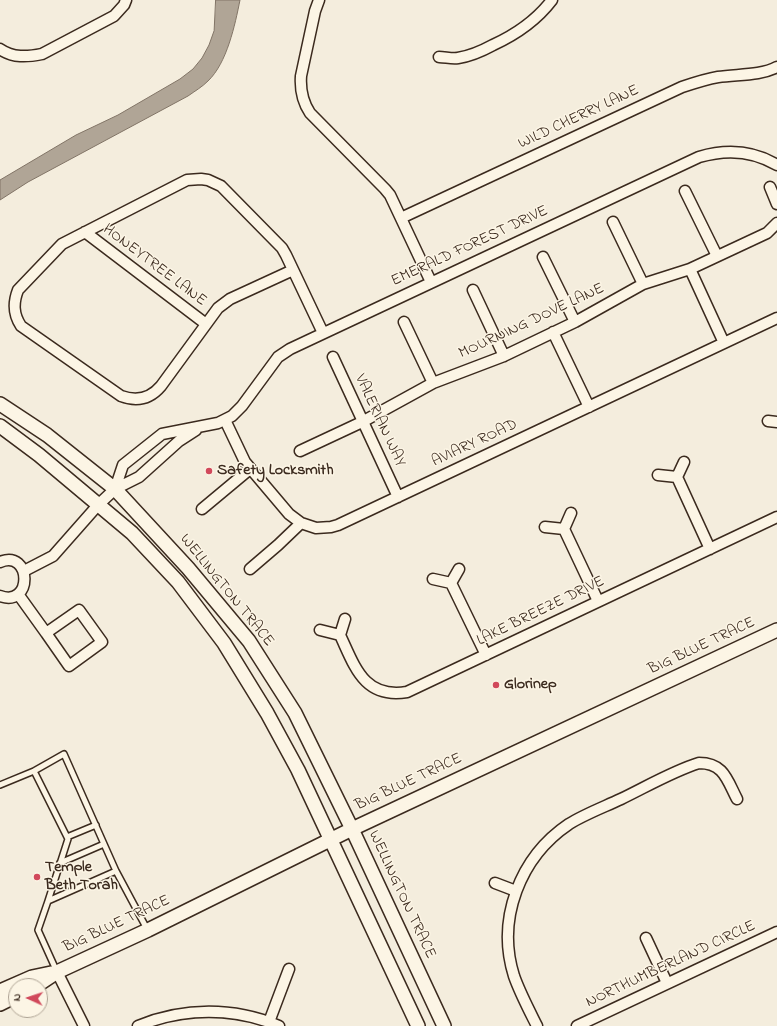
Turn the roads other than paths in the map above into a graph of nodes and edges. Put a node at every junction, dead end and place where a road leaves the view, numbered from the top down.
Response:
1 (126, 0) edge
2 (319, 0) edge
3 (552, 0) edge
4 (0, 49) edge
5 (440, 57) dead end
6 (777, 67) edge
7 (777, 165) edge
8 (770, 187) dead end
9 (685, 191) dead end
10 (777, 204) edge
11 (401, 218) junction
12 (613, 222) dead end
13 (777, 223) edge
14 (84, 232) junction
15 (717, 256) junction
16 (543, 257) dead end
17 (690, 269) junction
18 (293, 270) junction
19 (431, 282) junction
20 (643, 284) junction
21 (473, 290) dead end
22 (777, 318) edge
23 (404, 322) dead end
24 (575, 322) junction
25 (206, 324) junction
26 (553, 332) junction
27 (323, 333) junction
28 (724, 343) junction
29 (504, 356) junction
30 (333, 357) dead end
31 (433, 383) junction
32 (0, 404) edge
33 (589, 407) junction
34 (224, 420) junction
35 (362, 422) junction
36 (0, 426) edge
37 (202, 426) junction
38 (300, 451) dead end
39 (684, 462) dead end
40 (250, 469) junction
41 (658, 475) dead end
42 (677, 477) junction
43 (115, 488) junction
44 (398, 497) junction
45 (98, 505) junction
46 (202, 509) dead end
47 (571, 513) dead end
48 (777, 517) edge
49 (301, 523) junction
50 (545, 527) dead end
51 (564, 529) junction
52 (710, 549) junction
53 (0, 562) edge
54 (250, 569) dead end
55 (459, 569) dead end
56 (24, 571) junction
57 (433, 579) dead end
58 (451, 583) junction
59 (18, 594) junction
60 (0, 596) edge
61 (598, 601) junction
62 (346, 619) dead end
63 (320, 630) dead end
64 (777, 630) edge
65 (46, 633) junction
66 (340, 635) junction
67 (486, 655) junction
68 (34, 771) junction
69 (0, 785) edge
70 (736, 799) dead end
71 (96, 825) junction
72 (352, 829) junction
73 (67, 837) junction
74 (330, 840) junction
75 (104, 844) junction
76 (60, 863) junction
77 (116, 870) junction
78 (495, 883) dead end
79 (516, 891) junction
80 (48, 901) junction
81 (148, 930) junction
82 (777, 932) edge
83 (646, 938) dead end
84 (288, 969) dead end
85 (57, 972) junction
86 (48, 978) edge
87 (667, 983) junction
88 (0, 991) edge
89 (270, 1022) junction
90 (84, 1026) edge
91 (138, 1026) edge
92 (279, 1026) edge
93 (418, 1026) edge
94 (444, 1026) edge
95 (537, 1026) edge
96 (577, 1026) edge

1 - 4 street
2 - 11 street
3 - 5 street
6 - 11 street, WILD CHERRY LANE
7 - 19 street, EMERALD FOREST DRIVE
8 - 10 street
9 - 15 street
11 - 19 street
12 - 20 street
13 - 15 street, MOURNING DOVE LANE
14 - 18 street
14 - 25 street, HONEYTREE LANE
14 - 25 street
15 - 17 street, MOURNING DOVE LANE
16 - 24 street
17 - 20 street, MOURNING DOVE LANE
17 - 28 street
18 - 25 street
18 - 27 street
19 - 27 street, EMERALD FOREST DRIVE
20 - 24 street, MOURNING DOVE LANE
21 - 29 street
22 - 28 street, AVIARY ROAD
23 - 31 street
24 - 26 street, MOURNING DOVE LANE
26 - 29 street, MOURNING DOVE LANE
26 - 33 street
27 - 34 street, EMERALD FOREST DRIVE
28 - 33 street, AVIARY ROAD
29 - 31 street, MOURNING DOVE LANE
30 - 35 street, VALERIAN WAY
31 - 35 street, MOURNING DOVE LANE
32 - 43 street, WELLINGTON TRACE
33 - 44 street, AVIARY ROAD
34 - 37 street, EMERALD FOREST DRIVE
34 - 40 street, AVIARY ROAD
35 - 38 street, MOURNING DOVE LANE
35 - 44 street, VALERIAN WAY
36 - 45 street, WELLINGTON TRACE
37 - 43 street, EMERALD FOREST DRIVE
37 - 43 street, EMERALD FOREST DRIVE
39 - 42 street
40 - 46 street
40 - 49 street, AVIARY ROAD
41 - 42 street
42 - 52 street
43 - 45 street, EMERALD FOREST DRIVE
43 - 72 street, WELLINGTON TRACE
44 - 49 street, AVIARY ROAD
45 - 56 street, EMERALD FOREST DRIVE
45 - 74 street, WELLINGTON TRACE
47 - 51 street
48 - 52 street, LAKE BREEZE DRIVE
49 - 54 street
50 - 51 street
51 - 61 street
52 - 61 street, LAKE BREEZE DRIVE
53 - 56 street
55 - 58 street
56 - 59 street
57 - 58 street
58 - 67 street
59 - 60 street
59 - 65 street
61 - 67 street, LAKE BREEZE DRIVE
62 - 66 street
63 - 66 street
64 - 72 street, BIG BLUE TRACE
65 - 65 street
66 - 67 street, LAKE BREEZE DRIVE
68 - 69 lane
68 - 71 lane
68 - 73 lane
70 - 79 street
71 - 73 lane
71 - 75 lane
72 - 74 street, BIG BLUE TRACE
72 - 94 street, WELLINGTON TRACE
73 - 76 lane
74 - 81 street, BIG BLUE TRACE
74 - 93 street, WELLINGTON TRACE
75 - 76 lane
75 - 77 lane
76 - 80 lane
77 - 80 lane
77 - 81 lane
78 - 79 street
79 - 95 street
80 - 85 lane
81 - 85 street, BIG BLUE TRACE
82 - 87 street, NORTHUMBERLAND CIRCLE
83 - 87 street
84 - 89 street
85 - 86 street, BIG BLUE TRACE
85 - 88 street, BIG BLUE TRACE
85 - 90 street
87 - 96 street, NORTHUMBERLAND CIRCLE
89 - 91 street
89 - 92 street

